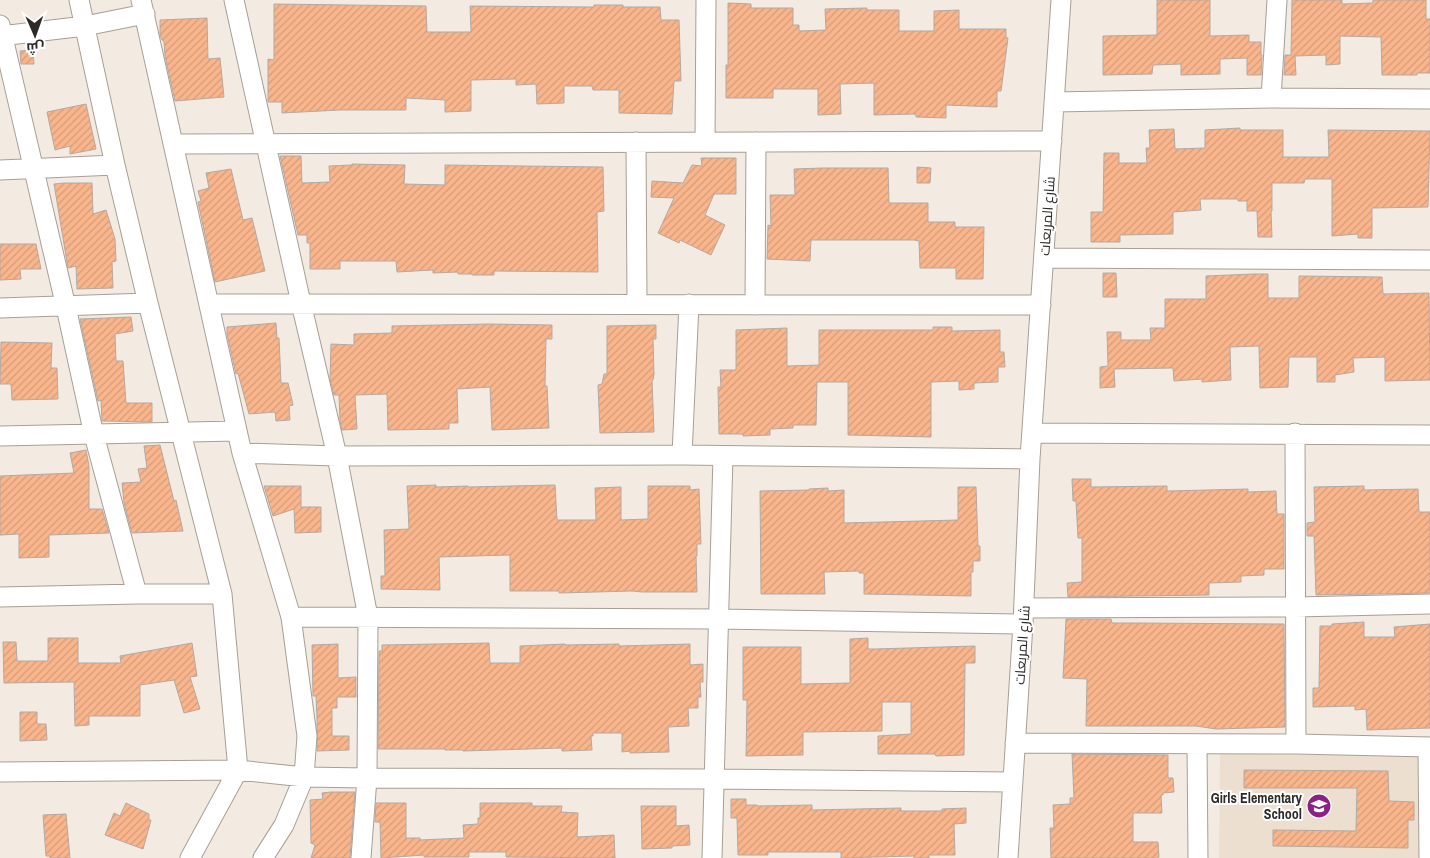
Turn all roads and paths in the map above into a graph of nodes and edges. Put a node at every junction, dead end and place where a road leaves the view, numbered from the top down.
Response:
1 (79, 0) edge
2 (234, 0) edge
3 (706, 0) edge
4 (1061, 0) edge
5 (1277, 0) edge
6 (143, 7) edge
7 (84, 26) junction
8 (1, 32) edge
9 (1271, 98) junction
10 (1430, 98) edge
11 (1054, 102) junction
12 (1052, 141) junction
13 (636, 142) junction
14 (705, 142) junction
15 (756, 142) junction
16 (174, 144) junction
17 (266, 144) junction
18 (115, 165) junction
19 (34, 169) junction
20 (0, 170) edge
21 (1044, 258) junction
22 (1430, 260) edge
23 (148, 303) junction
24 (300, 303) junction
25 (210, 304) junction
26 (638, 304) junction
27 (689, 304) junction
28 (755, 305) junction
29 (1041, 305) junction
30 (66, 307) junction
31 (0, 308) edge
32 (237, 431) junction
33 (1032, 432) junction
34 (181, 433) junction
35 (1295, 433) junction
36 (94, 435) junction
37 (1430, 435) edge
38 (0, 436) edge
39 (242, 453) junction
40 (682, 455) junction
41 (337, 456) junction
42 (723, 456) junction
43 (1030, 459) junction
44 (137, 594) junction
45 (222, 594) junction
46 (0, 597) edge
47 (1430, 604) edge
48 (1295, 607) junction
49 (1024, 616) junction
50 (291, 617) junction
51 (368, 617) junction
52 (718, 619) junction
53 (1015, 743) junction
54 (1198, 744) junction
55 (1296, 744) junction
56 (1429, 747) edge
57 (238, 770) junction
58 (0, 772) edge
59 (304, 777) junction
60 (366, 778) junction
61 (714, 779) junction
62 (1012, 782) junction
63 (190, 858) edge
64 (264, 858) edge
65 (361, 858) edge
66 (712, 858) edge
67 (1008, 858) edge
68 (1198, 858) edge
69 (1429, 858) edge

1 - 7 street
2 - 17 street
3 - 14 street
4 - 11 street, شارع المربعات
5 - 9 street
6 - 7 street
6 - 16 street
7 - 8 street
7 - 18 street
8 - 19 street
9 - 10 street
9 - 11 street
11 - 12 street, شارع المربعات
12 - 15 street
12 - 21 street, شارع المربعات
13 - 14 street
13 - 17 street
13 - 26 street
14 - 15 street
15 - 28 street
16 - 17 street
16 - 25 street
17 - 24 street
18 - 19 street
18 - 23 street
19 - 20 street
19 - 30 street
21 - 22 street
21 - 29 street, شارع المربعات
23 - 30 street
23 - 34 street
24 - 25 street
24 - 26 street
24 - 41 street
25 - 32 street
26 - 27 street
27 - 28 street
27 - 40 street
28 - 29 street
29 - 33 street, شارع المربعات
30 - 31 street
30 - 36 street
32 - 34 street
32 - 39 street
33 - 35 street
33 - 43 street, شارع المربعات
34 - 36 street
34 - 45 street
35 - 37 street
35 - 48 street
36 - 38 street
36 - 44 street
39 - 41 street
39 - 50 street
40 - 41 street
40 - 42 street
41 - 51 street
42 - 43 street
42 - 52 street
43 - 49 street, شارع المربعات
44 - 45 street
44 - 46 street
45 - 57 street
47 - 48 street
48 - 49 street
48 - 55 street
49 - 52 street
49 - 53 street, شارع المربعات
50 - 51 street
50 - 59 street
51 - 52 street
51 - 60 street
52 - 61 street
53 - 54 street
53 - 62 street, شارع المربعات
54 - 55 street
54 - 68 street
55 - 56 street
56 - 69 street
57 - 58 street
57 - 59 street
57 - 63 street
59 - 60 street
59 - 64 street
60 - 61 street
60 - 65 street
61 - 62 street
61 - 66 street
62 - 67 street, شارع المربعات

